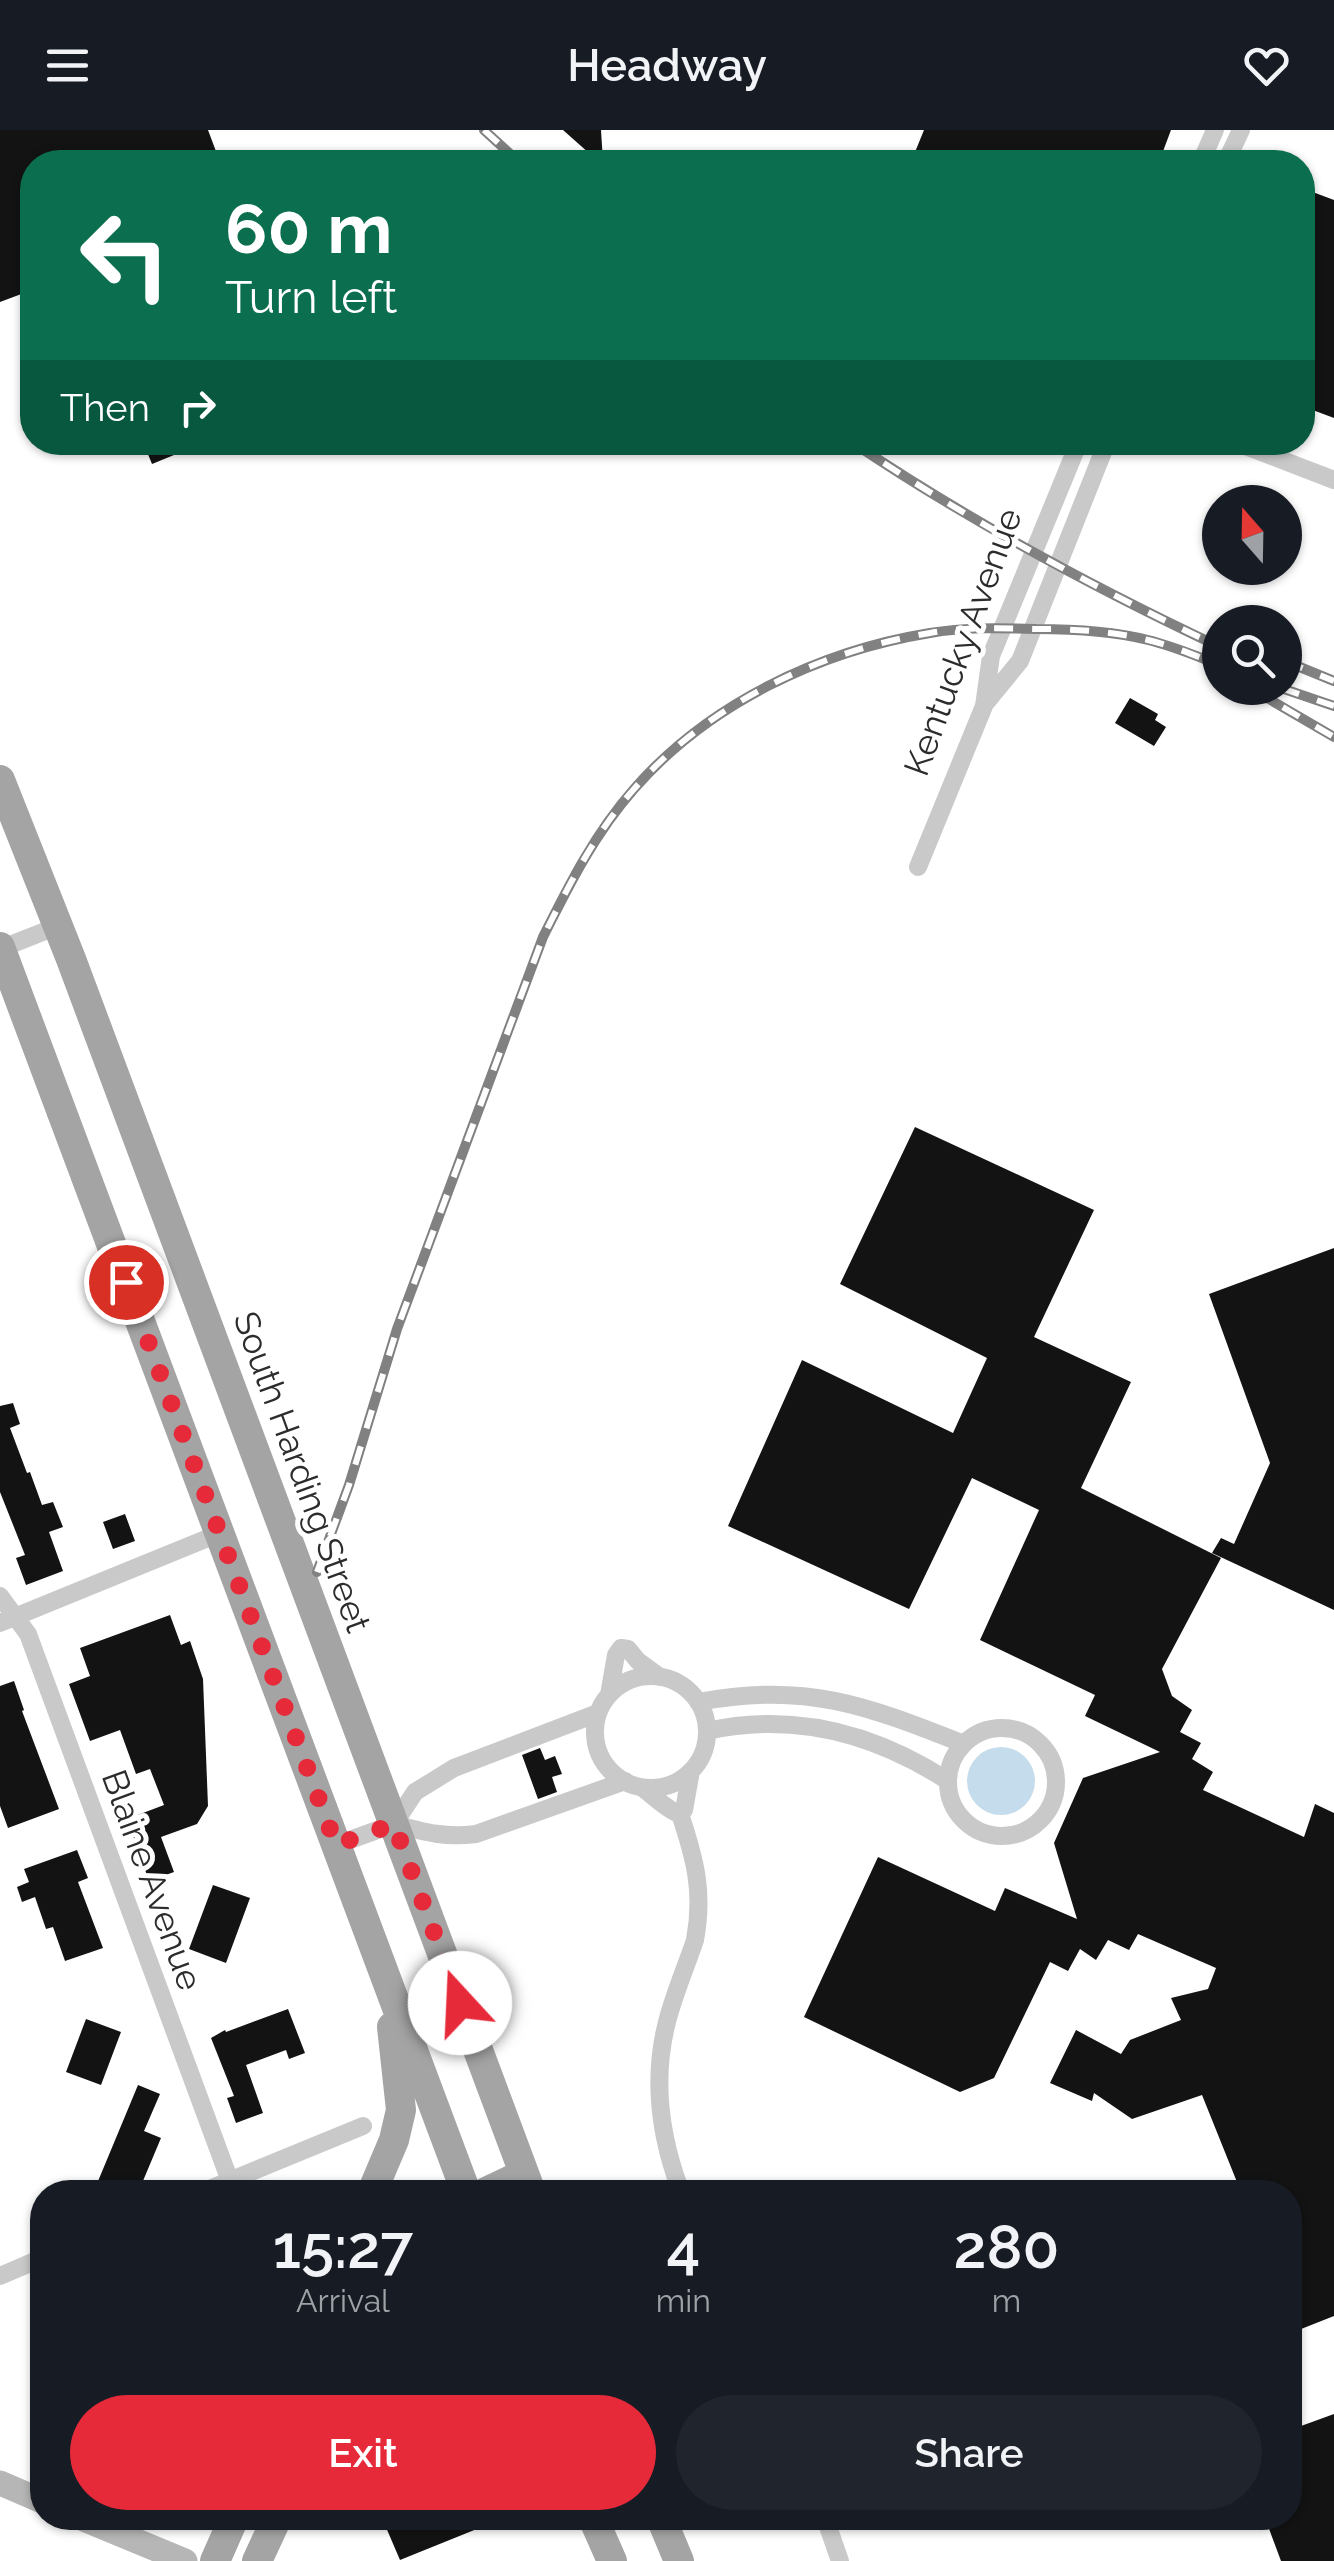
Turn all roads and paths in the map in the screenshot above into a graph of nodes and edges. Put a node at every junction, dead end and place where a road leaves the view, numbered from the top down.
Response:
1 (1075, 455) edge
2 (1101, 455) edge
3 (1268, 455) edge
4 (1334, 480) edge
5 (984, 706) junction
6 (0, 780) edge
7 (918, 867) dead end
8 (58, 926) junction
9 (0, 949) edge
10 (218, 1534) junction
11 (0, 1596) edge
12 (7, 1620) edge
13 (660, 1677) junction
14 (609, 1695) junction
15 (698, 1702) junction
16 (598, 1712) junction
17 (707, 1731) junction
18 (964, 1744) junction
19 (691, 1770) junction
20 (948, 1780) junction
21 (633, 1784) junction
22 (680, 1814) junction
23 (394, 1824) junction
24 (336, 1845) junction
25 (386, 1980) junction
26 (363, 2126) dead end
27 (229, 2180) edge
28 (247, 2180) edge
29 (377, 2180) edge
30 (461, 2180) edge
31 (527, 2180) edge
32 (677, 2180) edge
33 (30, 2263) edge
34 (0, 2276) edge
35 (0, 2482) edge
36 (30, 2496) edge
37 (110, 2530) edge
38 (229, 2530) edge
39 (271, 2530) edge
40 (598, 2530) edge
41 (666, 2530) edge
42 (828, 2530) edge
43 (185, 2561) edge
44 (215, 2561) edge
45 (258, 2561) edge
46 (612, 2561) edge
47 (679, 2561) edge
48 (840, 2561) edge

1 - 5 street, Kentucky Avenue
2 - 5 street
3 - 4 street
5 - 7 street, Kentucky Avenue
6 - 8 main road, South Harding Street
8 - 9 street
8 - 23 main road, South Harding Street
9 - 10 main road
10 - 12 street
10 - 24 main road
11 - 12 street, Blaine Avenue
12 - 27 street, Blaine Avenue
13 - 14 street
13 - 14 street
13 - 15 street
14 - 16 street
15 - 17 street
15 - 18 street
16 - 21 street
16 - 23 street
17 - 19 street
17 - 20 street
18 - 20 street
18 - 20 street
19 - 21 street
19 - 22 street
21 - 22 street
21 - 23 street
22 - 32 street
23 - 24 street
23 - 31 main road, South Harding Street
24 - 25 main road
25 - 29 main road
25 - 30 main road
26 - 28 street
33 - 34 street
35 - 36 street
37 - 43 street
38 - 44 main road
39 - 45 main road
40 - 46 main road
41 - 47 main road
42 - 48 street

